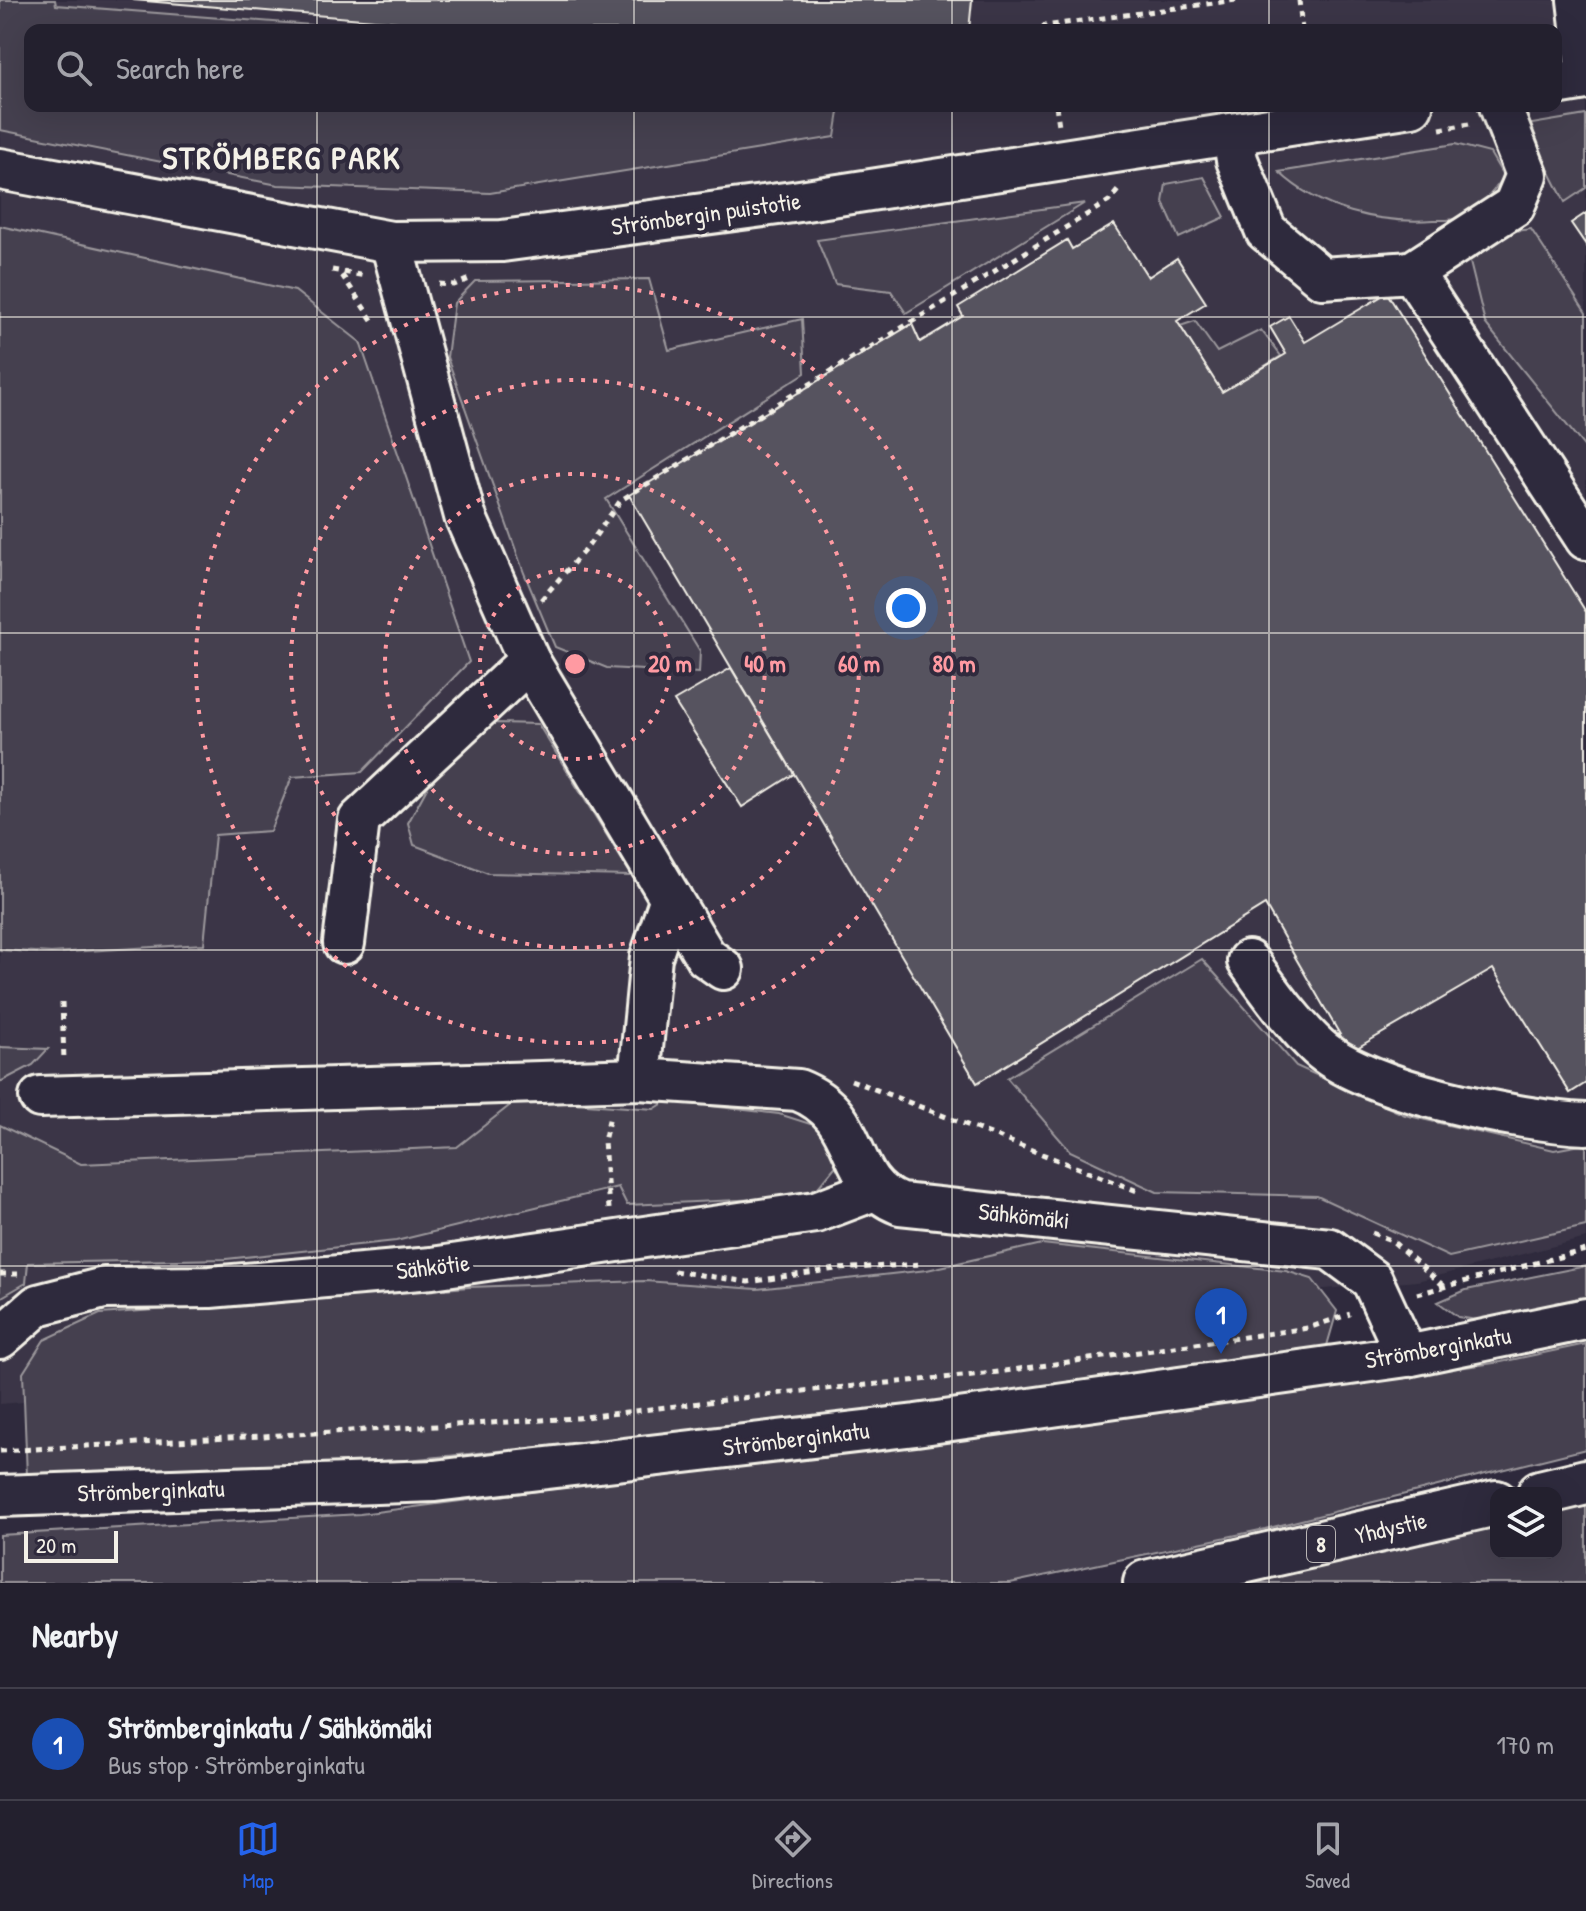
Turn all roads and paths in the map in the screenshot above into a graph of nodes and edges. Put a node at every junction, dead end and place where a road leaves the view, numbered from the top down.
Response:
1 (1236, 0) edge
2 (1299, 0) edge
3 (1578, 0) edge
4 (1059, 24) edge
5 (1301, 24) edge
6 (1586, 68) edge
7 (1586, 79) edge
8 (1562, 83) edge
9 (1057, 112) edge
10 (1374, 112) edge
11 (1502, 112) edge
12 (1060, 130) dead end
13 (1233, 134) junction
14 (0, 169) edge
15 (1122, 185) dead end
16 (391, 242) junction
17 (1412, 272) junction
18 (342, 274) dead end
19 (376, 325) dead end
20 (1586, 539) edge
21 (512, 622) junction
22 (529, 661) junction
23 (671, 898) junction
24 (344, 943) dead end
25 (1248, 961) dead end
26 (723, 969) dead end
27 (62, 1002) dead end
28 (639, 1079) junction
29 (850, 1079) dead end
30 (53, 1097) joint
31 (1586, 1124) edge
32 (874, 1190) junction
33 (1145, 1193) dead end
34 (1362, 1230) dead end
35 (1586, 1250) edge
36 (1445, 1286) junction
37 (1385, 1302) junction
38 (1586, 1319) edge
39 (0, 1338) edge
40 (1407, 1356) junction
41 (0, 1451) edge
42 (1586, 1482) edge
43 (1562, 1488) edge
44 (0, 1496) edge
45 (1490, 1504) edge
46 (1146, 1583) edge

1 - 4 path
2 - 5 path
3 - 6 street
7 - 8 street
9 - 12 path
10 - 13 street, Strömbergin puistotie
11 - 17 street
13 - 16 street, Strömbergin puistotie
13 - 17 street
14 - 16 street, Strömbergin puistotie
15 - 21 path
16 - 21 street
17 - 20 street
18 - 19 path
21 - 22 street
22 - 23 street
22 - 24 street
23 - 26 street
23 - 28 street
25 - 31 street
27 - 30 path
28 - 30 street
28 - 32 street
29 - 33 path
32 - 37 street, Sähkömäki
32 - 39 street, Sähkötie
34 - 36 path
35 - 36 path
36 - 37 path
37 - 40 street, Sähkömäki
37 - 41 path
38 - 40 street, Strömberginkatu
40 - 44 street, Strömberginkatu
42 - 43 highway
45 - 46 highway, Yhdystie / 8

